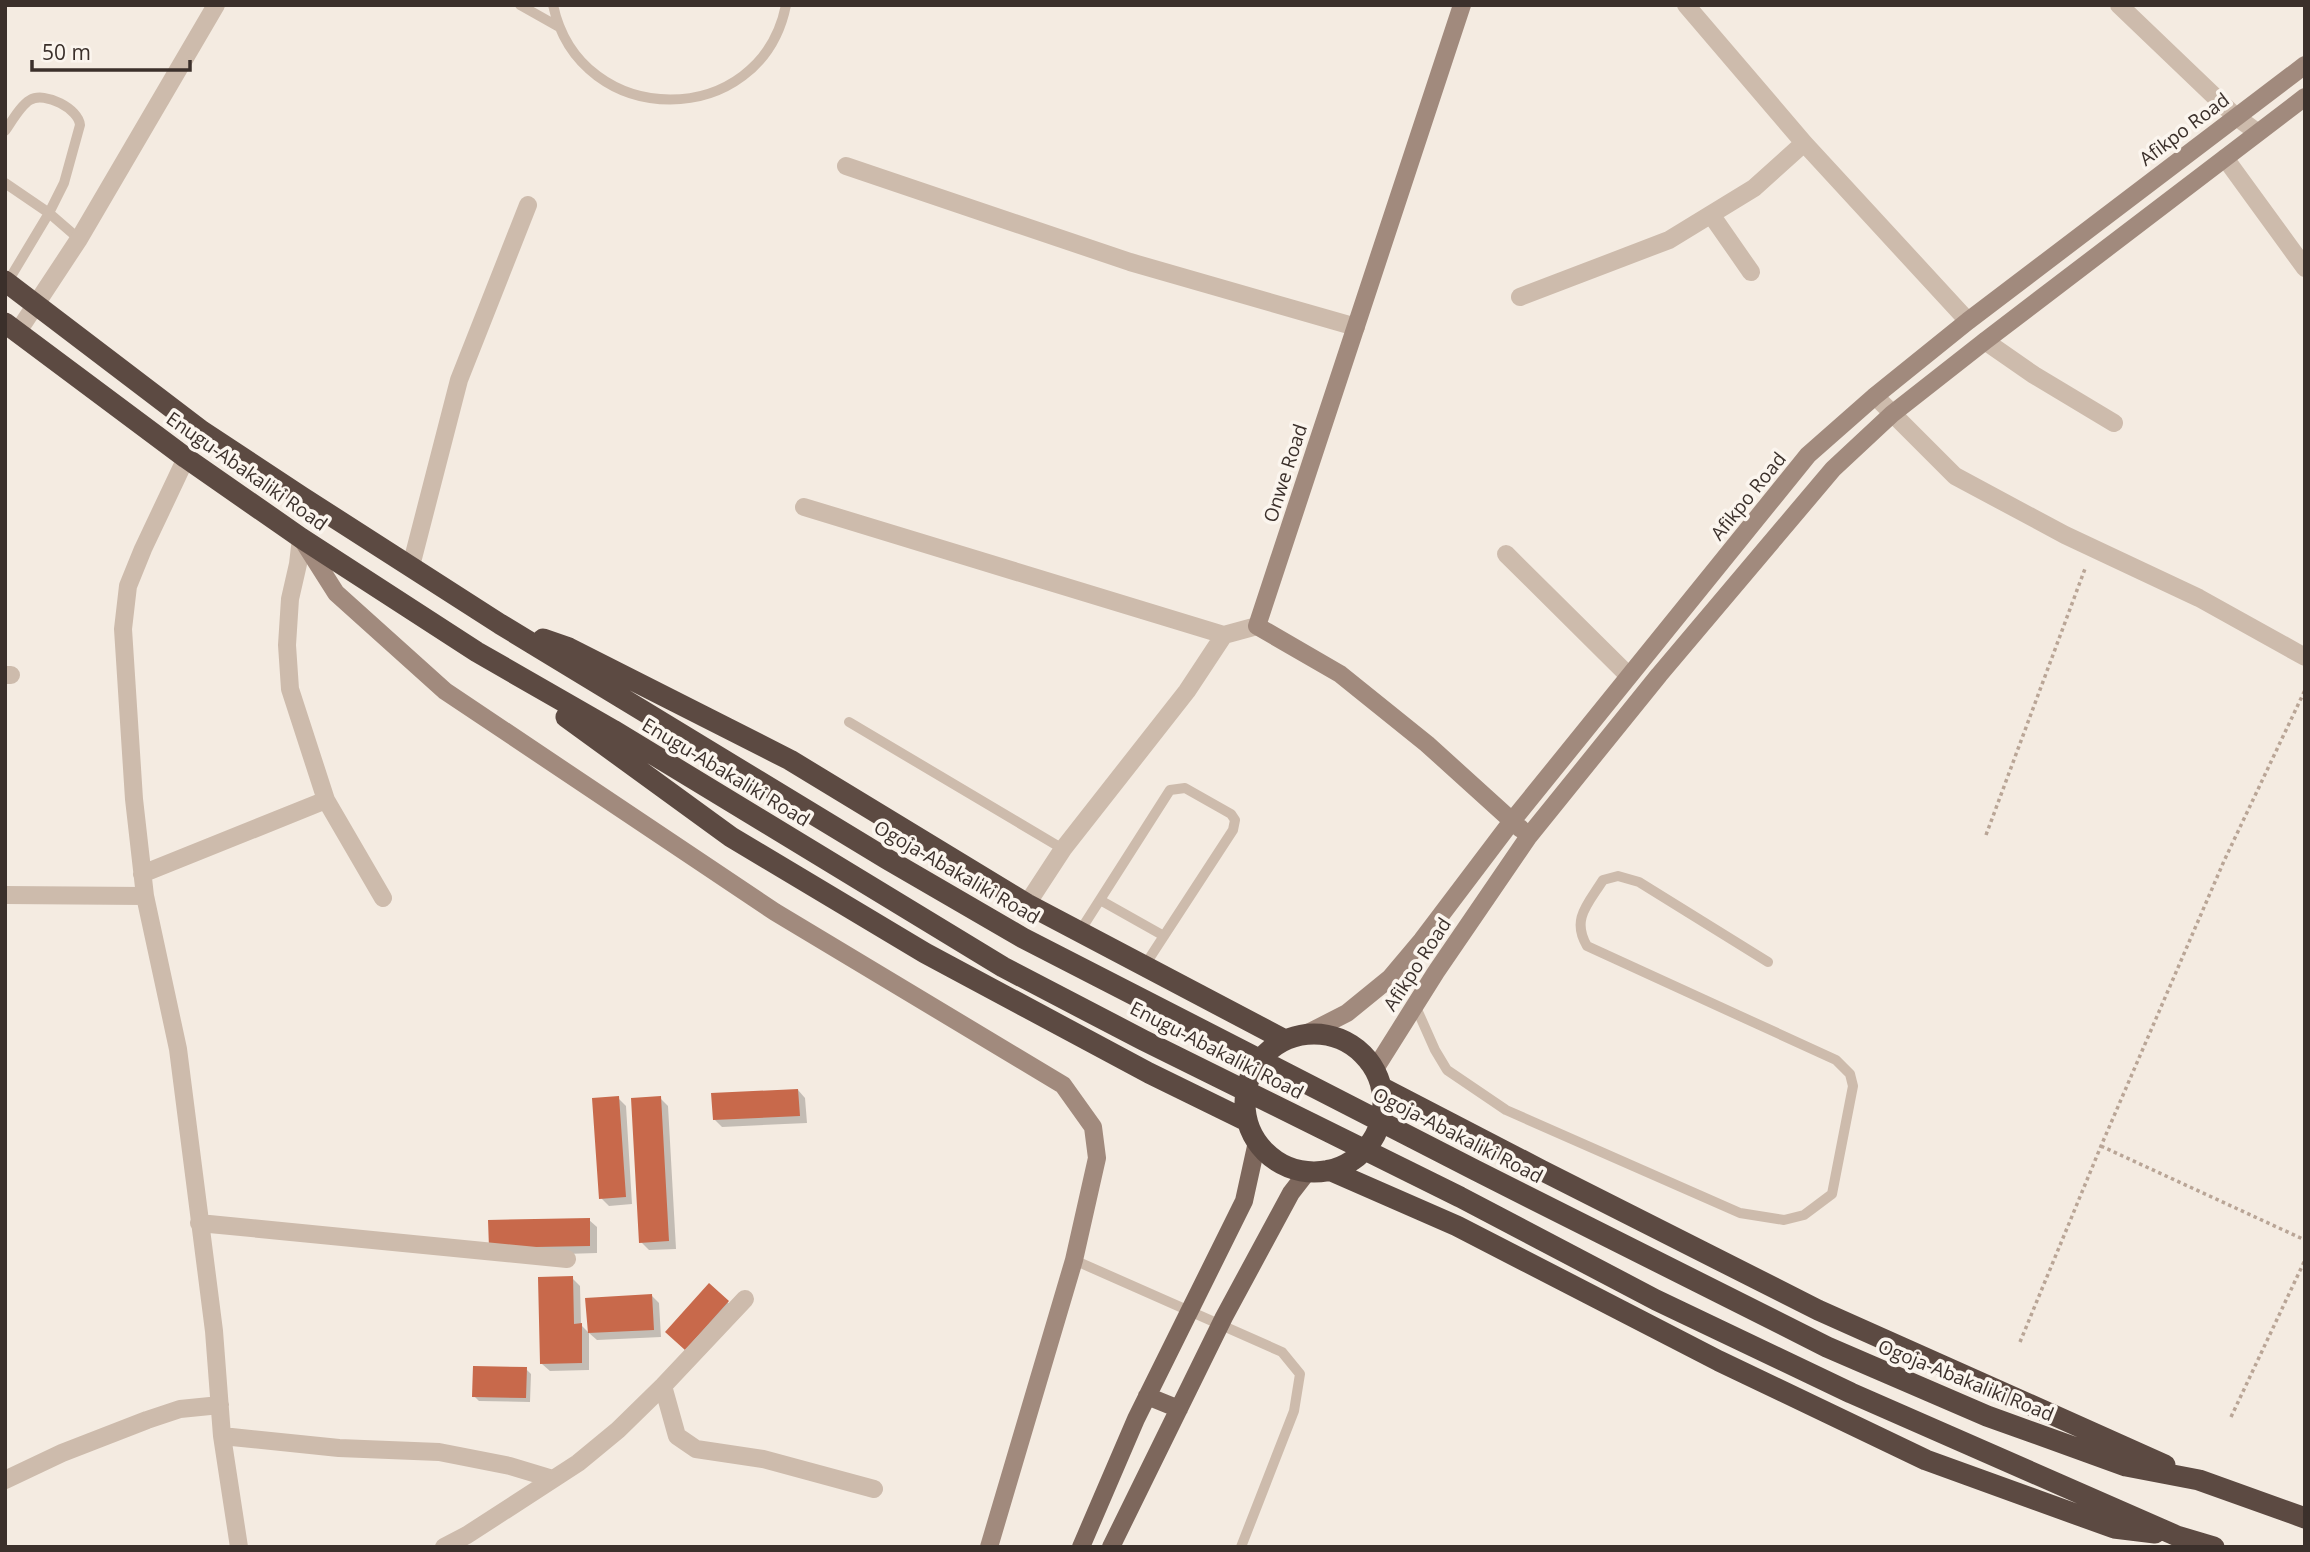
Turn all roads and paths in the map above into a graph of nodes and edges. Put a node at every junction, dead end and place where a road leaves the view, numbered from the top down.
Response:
1 (216, 5) edge
2 (520, 5) edge
3 (553, 5) edge
4 (786, 5) edge
5 (1462, 5) edge
6 (1686, 5) edge
7 (2119, 5) edge
8 (559, 27) junction
9 (2305, 65) edge
10 (2305, 97) edge
11 (2235, 116) junction
12 (5, 131) edge
13 (2257, 132) junction
14 (1804, 144) junction
15 (2225, 158) junction
16 (846, 166) dead end
17 (5, 183) edge
18 (528, 205) dead end
19 (49, 213) junction
20 (1712, 216) junction
21 (79, 239) junction
22 (2305, 268) edge
23 (1751, 272) dead end
24 (6, 282) edge
25 (1520, 297) dead end
26 (35, 306) junction
27 (1968, 321) junction
28 (1356, 327) junction
29 (11, 328) edge
30 (1985, 341) junction
31 (1875, 396) junction
32 (1892, 414) junction
33 (2114, 423) dead end
34 (186, 458) junction
35 (804, 507) dead end
36 (300, 538) junction
37 (2093, 548) junction
38 (1506, 554) dead end
39 (411, 566) junction
40 (500, 624) junction
41 (1257, 626) junction
42 (1224, 635) junction
43 (477, 652) junction
44 (2305, 657) edge
45 (1629, 676) junction
46 (2305, 690) edge
47 (631, 703) joint
48 (849, 722) dead end
49 (326, 800) junction
50 (1512, 821) junction
51 (1986, 835) dead end
52 (1529, 836) junction
53 (1063, 849) junction
54 (142, 873) junction
55 (5, 895) edge
56 (145, 897) junction
57 (383, 898) dead end
58 (1100, 900) junction
59 (1027, 904) junction
60 (1080, 931) junction
61 (1164, 936) junction
62 (1768, 962) dead end
63 (1145, 965) junction
64 (1415, 1005) junction
65 (1306, 1034) junction
66 (1285, 1040) junction
67 (1378, 1078) junction
68 (1247, 1121) junction
69 (1257, 1142) junction
70 (2101, 1146) junction
71 (1329, 1170) junction
72 (1308, 1171) junction
73 (199, 1223) junction
74 (2305, 1240) edge
75 (567, 1259) dead end
76 (1074, 1260) junction
77 (2305, 1260) edge
78 (745, 1299) dead end
79 (2020, 1342) dead end
80 (663, 1386) junction
81 (1147, 1396) junction
82 (220, 1405) junction
83 (1179, 1409) junction
84 (2231, 1417) dead end
85 (222, 1436) junction
86 (553, 1479) junction
87 (5, 1480) edge
88 (2199, 1480) junction
89 (874, 1489) dead end
90 (2305, 1518) edge
91 (2177, 1536) junction
92 (239, 1547) edge
93 (444, 1547) edge
94 (989, 1547) edge
95 (1081, 1547) edge
96 (1111, 1547) edge
97 (1241, 1547) edge
98 (2214, 1547) edge

1 - 21 street
2 - 8 lane
3 - 8 lane
4 - 8 lane
5 - 28 main road, Onwe Road
6 - 14 street
7 - 11 street
9 - 11 main road, Afikpo Road
10 - 13 main road, Afikpo Road
11 - 13 street
11 - 27 main road, Afikpo Road
12 - 19 lane
13 - 15 main road, Afikpo Road
14 - 20 street
14 - 27 street
15 - 22 street
15 - 30 main road, Afikpo Road
16 - 28 street
17 - 19 lane
18 - 39 street
19 - 21 lane
19 - 24 lane
20 - 23 street
20 - 25 street
21 - 26 street
24 - 26 highway, Enugu-Abakaliki Road
26 - 29 street
26 - 39 highway, Enugu-Abakaliki Road
27 - 31 main road, Afikpo Road
28 - 41 main road, Onwe Road
29 - 34 highway, Enugu-Abakaliki Road
30 - 32 main road, Afikpo Road
30 - 33 street
31 - 32 street
31 - 45 main road, Afikpo Road
32 - 37 street
32 - 52 main road, Afikpo Road
34 - 36 highway, Enugu-Abakaliki Road
34 - 54 street
35 - 42 street
36 - 43 highway, Enugu-Abakaliki Road
36 - 49 street
36 - 76 main road
37 - 44 street
37 - 51 path
38 - 45 street
39 - 40 highway, Enugu-Abakaliki Road
40 - 47 highway, Enugu-Abakaliki Road
40 - 59 highway
41 - 42 street
41 - 50 main road
42 - 53 street
43 - 68 highway
43 - 91 highway, Enugu-Abakaliki Road
45 - 50 main road, Afikpo Road
46 - 70 path
47 - 88 highway, Ogoja-Abakaliki Road
48 - 53 lane
49 - 54 street
49 - 57 street
50 - 52 main road
50 - 65 main road, Afikpo Road
52 - 64 main road, Afikpo Road
53 - 59 street
54 - 56 street
55 - 56 street
56 - 73 street
58 - 60 lane
58 - 61 lane
58 - 61 lane
59 - 60 highway
60 - 63 highway
61 - 63 lane
62 - 64 lane
63 - 66 highway
64 - 67 main road, Afikpo Road
65 - 66 highway
65 - 67 highway
66 - 68 highway
67 - 71 highway
67 - 88 highway
68 - 69 highway
69 - 72 highway
69 - 81 main road
70 - 74 path
70 - 79 path
71 - 72 highway
71 - 91 highway
72 - 83 main road
73 - 75 street
73 - 82 street
76 - 94 main road
76 - 97 lane
77 - 84 path
78 - 80 street
80 - 86 street
80 - 89 street
81 - 83 main road
81 - 95 main road
82 - 85 street
82 - 87 street
83 - 96 main road
85 - 86 street
85 - 92 street
86 - 93 street
88 - 90 highway, Ogoja-Abakaliki Road
91 - 98 highway

